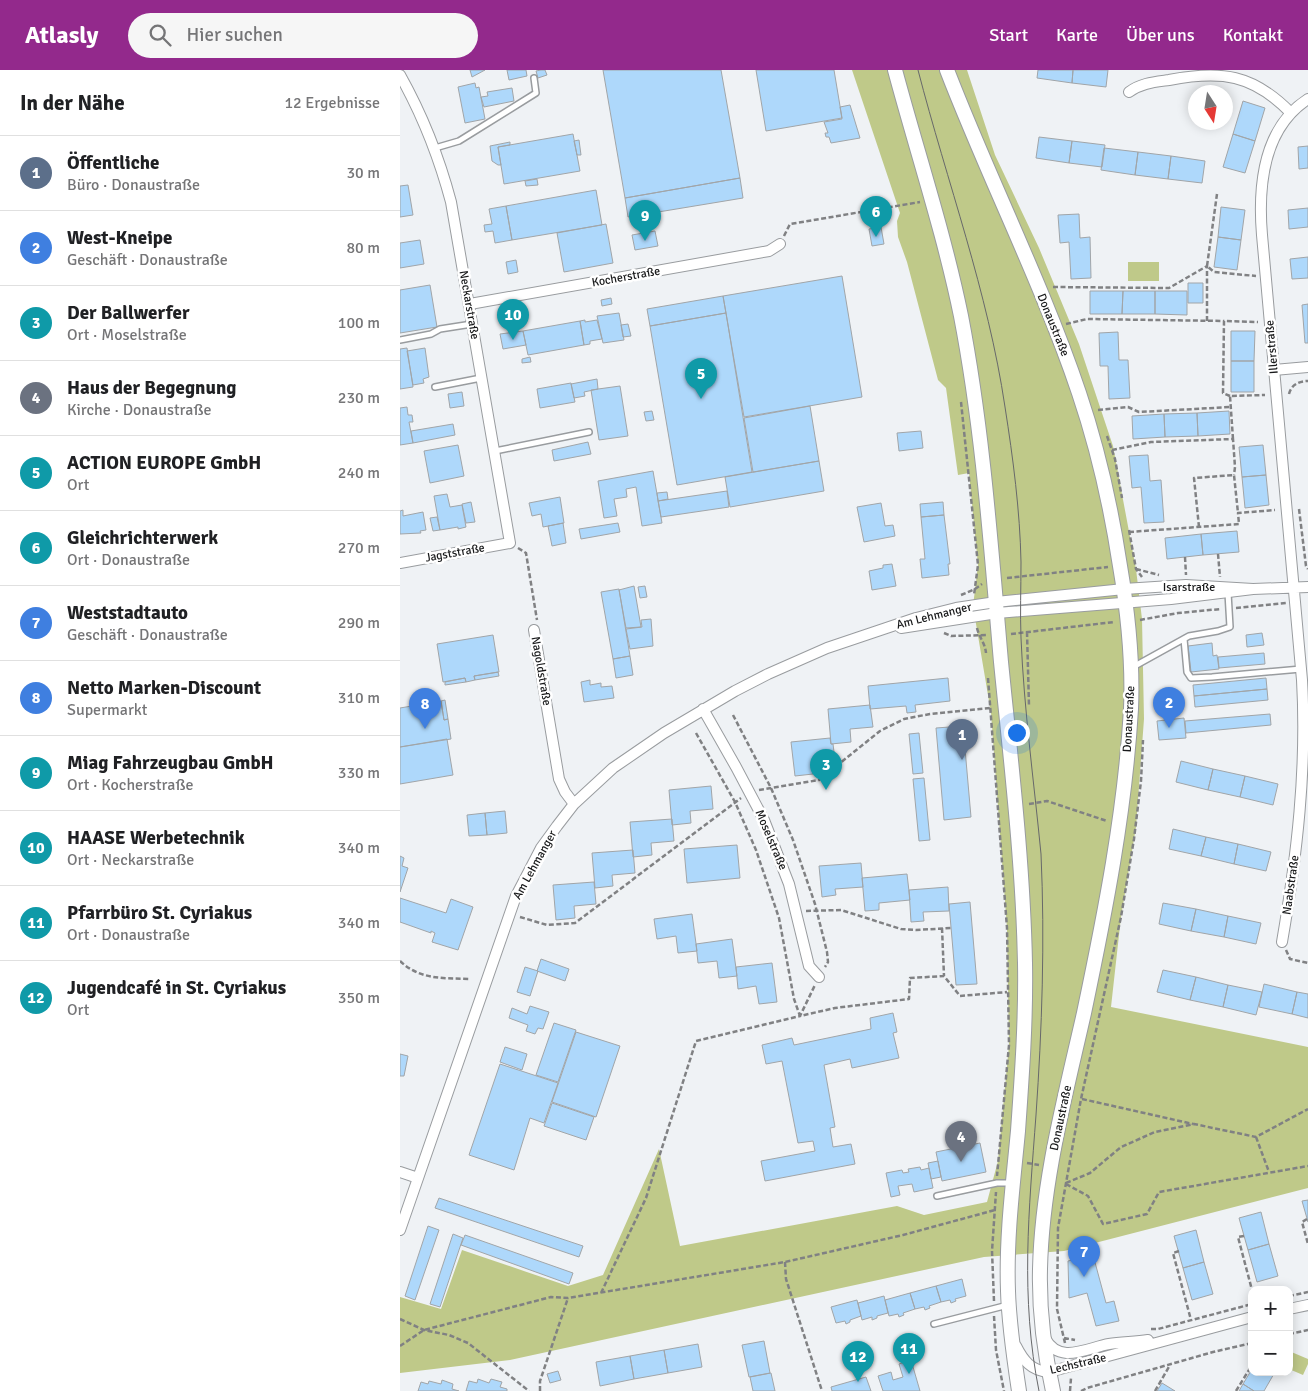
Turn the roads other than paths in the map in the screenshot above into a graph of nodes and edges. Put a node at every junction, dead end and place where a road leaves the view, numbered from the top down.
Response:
1 (895, 70) edge
2 (947, 70) edge
3 (400, 76) edge
4 (534, 78) dead end
5 (1130, 92) dead end
6 (1308, 99) edge
7 (1291, 113) junction
8 (435, 148) junction
9 (780, 244) road end
10 (470, 304) junction
11 (473, 324) junction
12 (400, 340) edge
13 (1308, 367) edge
14 (1274, 370) junction
15 (482, 378) junction
16 (435, 387) dead end
17 (589, 432) dead end
18 (494, 452) junction
19 (510, 543) joint
20 (400, 563) edge
21 (1308, 587) edge
22 (1294, 588) junction
23 (1253, 589) junction
24 (1228, 593) junction
25 (1125, 596) junction
26 (996, 608) junction
27 (973, 611) junction
28 (534, 630) road end
29 (873, 633) junction
30 (1184, 639) junction
31 (1130, 668) junction
32 (1301, 669) junction
33 (703, 710) junction
34 (574, 804) junction
35 (1282, 942) road end
36 (819, 977) road end
37 (400, 1172) edge
38 (418, 1178) junction
39 (1013, 1183) junction
40 (937, 1196) dead end
41 (400, 1230) edge
42 (1009, 1304) junction
43 (1308, 1305) edge
44 (1293, 1307) edge
45 (1248, 1318) edge
46 (934, 1324) dead end
47 (1010, 1326) junction
48 (1043, 1333) junction
49 (1171, 1338) junction
50 (1049, 1372) junction
51 (1020, 1391) edge
52 (1053, 1391) edge

1 - 26 main road
2 - 25 main road, Donaustraße
3 - 8 street, Neckarstraße
4 - 8 lane
5 - 7 street
6 - 7 street, Illerstraße
7 - 14 street, Illerstraße
8 - 10 street, Neckarstraße
9 - 10 street, Kocherstraße
10 - 11 street, Neckarstraße
11 - 12 lane
11 - 15 street, Neckarstraße
13 - 14 street
14 - 22 street, Illerstraße
15 - 16 lane
15 - 18 street, Neckarstraße
17 - 18 lane
18 - 19 street, Neckarstraße
19 - 20 street, Jagststraße
21 - 22 street, Isarstraße
22 - 23 street, Isarstraße
22 - 32 street, Naabstraße
23 - 24 street, Isarstraße
23 - 25 street, Isarstraße
24 - 25 street, Isarstraße
24 - 30 lane
25 - 26 street, Am Lehmanger
25 - 31 main road, Donaustraße
26 - 27 street, Am Lehmanger
26 - 39 main road
27 - 29 street, Am Lehmanger
27 - 29 street, Am Lehmanger
28 - 34 street, Nagoldstraße
29 - 33 street, Am Lehmanger
30 - 31 lane
30 - 32 lane
31 - 48 main road, Donaustraße
32 - 35 street, Naabstraße
33 - 34 street, Am Lehmanger
33 - 36 street, Moselstraße
34 - 38 street, Am Lehmanger
37 - 38 street
38 - 41 street, Am Lehmanger
39 - 40 lane
39 - 42 main road
42 - 46 lane
42 - 47 main road
43 - 44 street
45 - 49 street, Lechstraße
47 - 50 street, Lechstraße
47 - 51 main road
48 - 49 street, Lechstraße
48 - 50 main road, Donaustraße
49 - 50 street, Lechstraße
50 - 52 main road, Donaustraße

